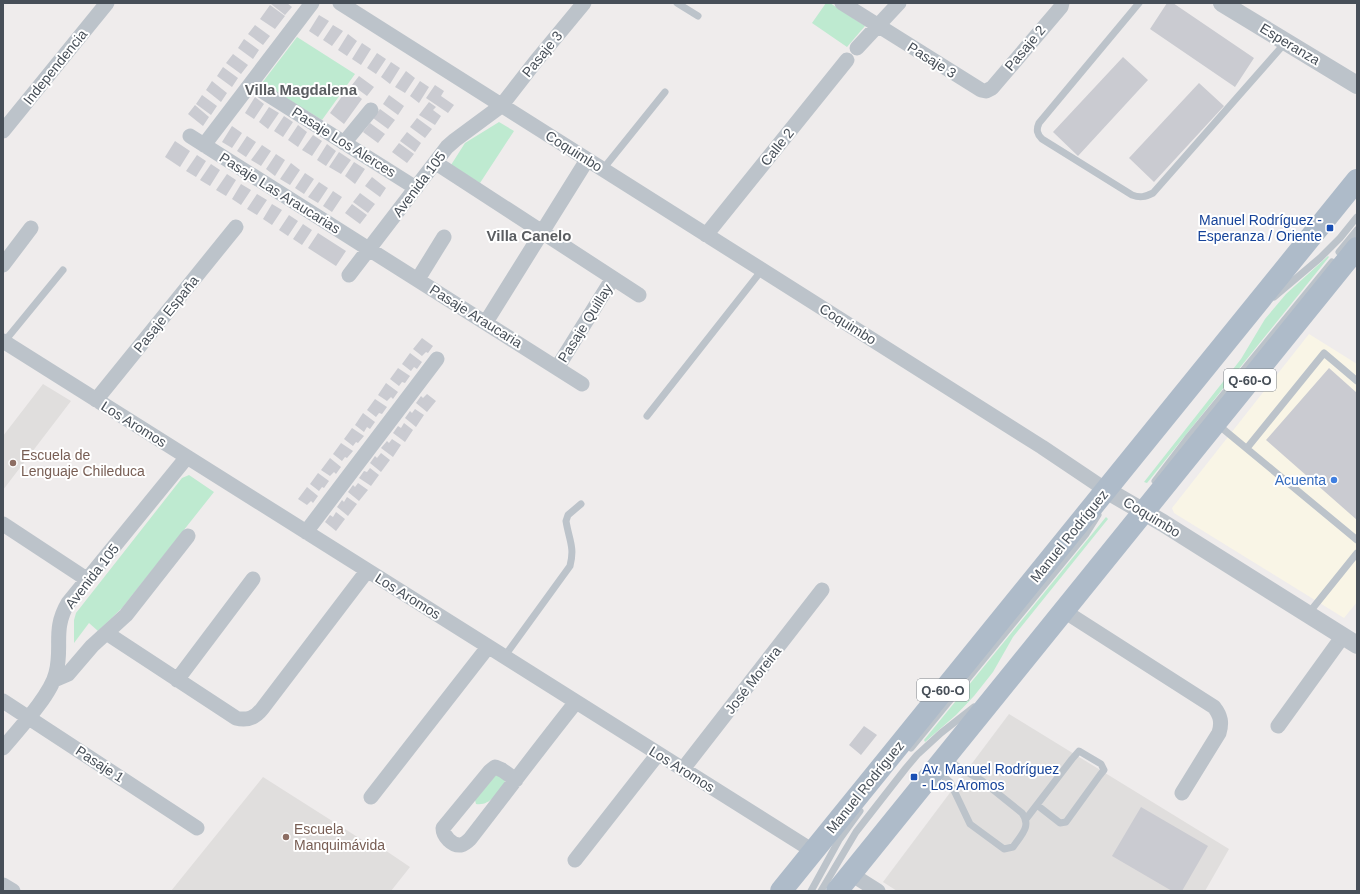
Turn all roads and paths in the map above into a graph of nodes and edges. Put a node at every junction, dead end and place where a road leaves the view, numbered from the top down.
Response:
1 (107, 3) edge
2 (312, 3) edge
3 (340, 3) edge
4 (584, 3) edge
5 (677, 3) edge
6 (842, 3) edge
7 (899, 3) edge
8 (1062, 3) edge
9 (1139, 3) edge
10 (1222, 3) edge
11 (698, 16) dead end
12 (879, 26) junction
13 (1287, 42) junction
14 (858, 48) dead end
15 (847, 60) dead end
16 (251, 84) junction
17 (1357, 85) edge
18 (986, 91) joint
19 (665, 92) dead end
20 (501, 106) junction
21 (371, 110) dead end
22 (8, 116) edge
23 (3, 131) edge
24 (190, 136) dead end
25 (344, 143) junction
26 (204, 145) junction
27 (587, 160) junction
28 (436, 162) junction
29 (603, 169) junction
30 (1357, 180) edge
31 (416, 188) junction
32 (1357, 217) edge
33 (236, 227) dead end
34 (31, 228) dead end
35 (1357, 230) edge
36 (542, 232) junction
37 (706, 235) junction
38 (444, 237) dead end
39 (1357, 248) edge
40 (370, 249) junction
41 (3, 265) edge
42 (64, 270) dead end
43 (762, 270) junction
44 (349, 275) dead end
45 (613, 278) junction
46 (418, 279) junction
47 (639, 294) dead end
48 (1252, 310) junction
49 (486, 322) junction
50 (4, 342) edge
51 (438, 359) dead end
52 (557, 368) junction
53 (1357, 381) edge
54 (582, 384) dead end
55 (96, 400) junction
56 (647, 416) dead end
57 (1216, 423) junction
58 (1247, 448) junction
59 (187, 457) junction
60 (1106, 490) junction
61 (1148, 496) junction
62 (581, 504) dead end
63 (3, 524) edge
64 (306, 532) junction
65 (188, 536) dead end
66 (1357, 540) edge
67 (1357, 554) edge
68 (367, 571) junction
69 (253, 579) dead end
70 (88, 580) junction
71 (822, 590) dead end
72 (1064, 610) junction
73 (1308, 614) junction
74 (108, 632) junction
75 (1350, 640) edge
76 (488, 647) junction
77 (504, 656) junction
78 (1009, 679) junction
79 (54, 680) junction
80 (178, 680) junction
81 (3, 701) edge
82 (576, 702) junction
83 (28, 717) junction
84 (1278, 726) dead end
85 (3, 748) edge
86 (658, 754) junction
87 (904, 756) dead end
88 (940, 764) junction
89 (683, 769) junction
90 (516, 780) junction
91 (1182, 793) dead end
92 (371, 797) dead end
93 (1038, 805) junction
94 (864, 806) dead end
95 (1026, 820) junction
96 (197, 828) dead end
97 (813, 851) junction
98 (574, 860) dead end
99 (851, 874) junction
100 (3, 885) edge
101 (13, 891) edge
102 (781, 891) edge
103 (811, 891) edge
104 (821, 891) edge
105 (837, 891) edge
106 (878, 891) edge

1 - 22 street, Independencia
2 - 16 street
3 - 20 street, Coquimbo
4 - 20 street, Pasaje 3
5 - 11 lane
6 - 12 street, Pasaje 3
7 - 12 street
8 - 18 street, Pasaje 2
9 - 13 lane
10 - 13 street, Esperanza
12 - 14 street
12 - 18 street, Pasaje 3
13 - 17 street, Esperanza
15 - 37 street, Calle 2
16 - 25 street, Pasaje Los Alerces
16 - 26 street
19 - 29 lane
20 - 27 street, Coquimbo
20 - 28 street, Avenida 105
21 - 25 street
22 - 23 street, Independencia
24 - 26 street, Pasaje Las Araucarias
25 - 31 street, Pasaje Los Alerces
26 - 40 street, Pasaje Las Araucarias
27 - 29 street, Coquimbo
27 - 36 street
28 - 31 street, Avenida 105
28 - 36 street
29 - 37 street, Coquimbo
30 - 48 main road, Manuel Rodríguez / Q-60-O
31 - 40 street, Avenida 105
32 - 48 lane
33 - 55 street, Pasaje España
34 - 41 street
35 - 61 lane
36 - 45 street
36 - 49 street
37 - 43 street, Coquimbo
38 - 46 street
39 - 57 main road, Q-60-O
40 - 44 street, Avenida 105
40 - 46 street, Pasaje Araucaria
42 - 50 lane
43 - 56 lane
43 - 60 street, Coquimbo
45 - 47 street
45 - 52 street, Pasaje Quillay
46 - 49 street, Pasaje Araucaria
48 - 60 main road, Manuel Rodríguez / Q-60-O
49 - 52 street, Pasaje Araucaria
50 - 55 street, Los Aromos
51 - 64 street
52 - 54 street, Pasaje Araucaria
53 - 58 lane
55 - 59 street, Los Aromos
57 - 58 lane
57 - 61 main road, Q-60-O
58 - 66 lane
59 - 64 street, Los Aromos
59 - 70 street, Avenida 105
60 - 61 street, Coquimbo
60 - 87 lane
60 - 97 main road, Manuel Rodríguez / Q-60-O
61 - 72 main road, Q-60-O
61 - 73 street, Coquimbo
62 - 77 lane
63 - 70 street
64 - 68 street, Los Aromos
65 - 74 street
67 - 73 lane
68 - 76 street, Los Aromos
68 - 80 street
69 - 80 street
70 - 79 street, Avenida 105
71 - 89 street, José Moreira
72 - 78 main road, Q-60-O
72 - 91 street
73 - 75 street, Coquimbo
74 - 79 street
74 - 80 street
75 - 84 street
76 - 77 street, Los Aromos
76 - 92 street
77 - 82 street, Los Aromos
78 - 88 main road, Q-60-O
78 - 104 lane
79 - 83 street, Avenida 105
81 - 83 street, Pasaje 1
82 - 86 street, Los Aromos
82 - 90 street
83 - 85 street, Avenida 105
83 - 96 street, Pasaje 1
86 - 89 street, Los Aromos
86 - 98 street
88 - 95 lane
88 - 95 lane
88 - 99 main road, Q-60-O
89 - 97 street, Los Aromos
90 - 90 street
93 - 93 lane
93 - 95 lane
94 - 103 lane
97 - 102 main road, Manuel Rodríguez / Q-60-O
99 - 105 main road, Q-60-O
99 - 106 street
100 - 101 street

